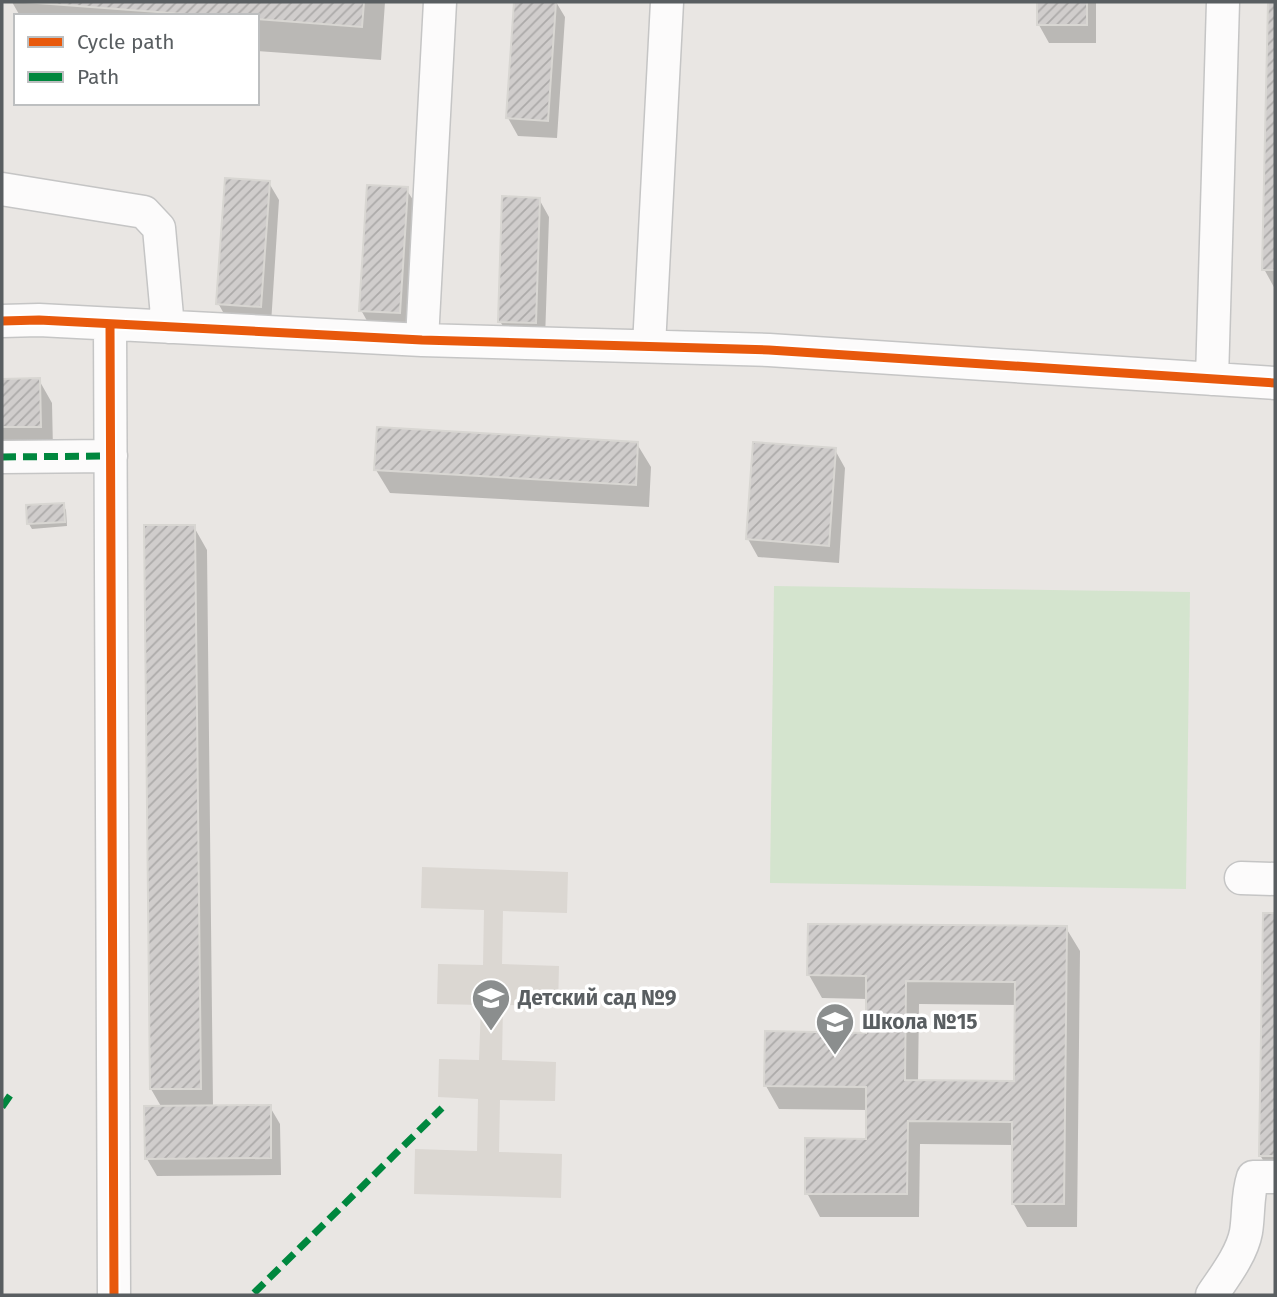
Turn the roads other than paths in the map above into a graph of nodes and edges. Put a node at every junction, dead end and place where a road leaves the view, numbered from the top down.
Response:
1 (440, 2) edge
2 (667, 2) edge
3 (1223, 2) edge
4 (2, 189) edge
5 (2, 321) edge
6 (110, 324) junction
7 (168, 327) junction
8 (422, 340) junction
9 (649, 346) junction
10 (1212, 379) junction
11 (1275, 383) edge
12 (111, 456) junction
13 (2, 457) edge
14 (1241, 878) dead end
15 (1275, 879) edge
16 (1275, 1177) edge
17 (114, 1295) edge
18 (1212, 1295) edge

1 - 8 street
2 - 9 street
3 - 10 street
4 - 7 street
5 - 6 street
6 - 7 street
6 - 12 street
7 - 8 street
8 - 9 street
9 - 10 street
10 - 11 street
12 - 13 street
12 - 17 street
14 - 15 street
16 - 18 street

